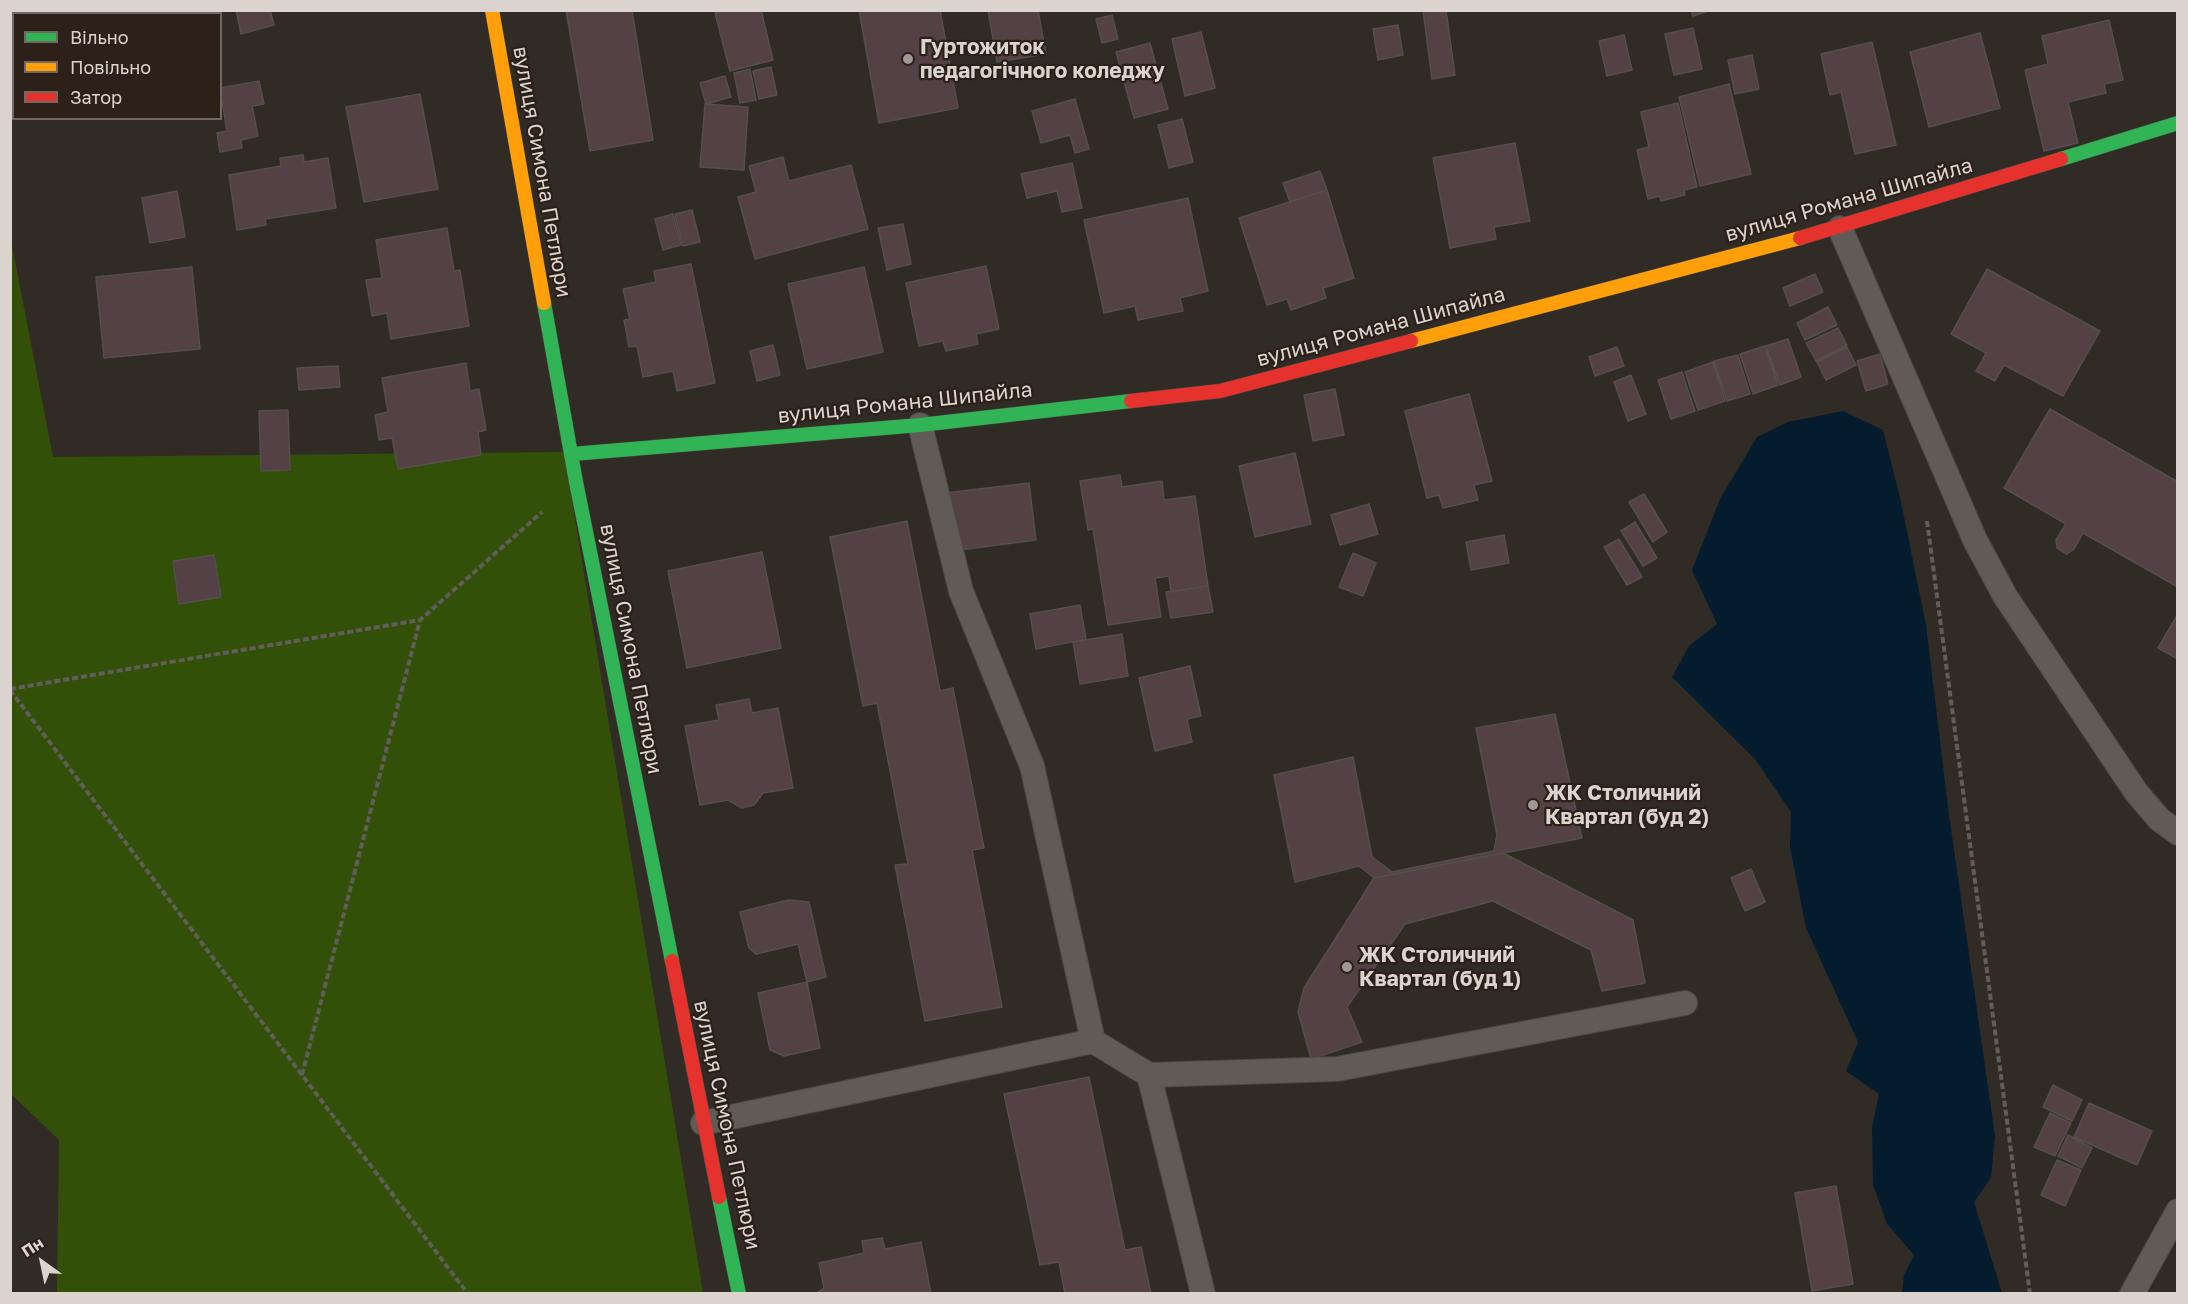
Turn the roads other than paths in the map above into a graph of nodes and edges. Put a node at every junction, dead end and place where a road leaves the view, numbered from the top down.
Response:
1 (492, 10) edge
2 (2178, 123) edge
3 (1840, 228) junction
4 (920, 425) junction
5 (572, 454) junction
6 (2178, 833) edge
7 (1685, 1003) dead end
8 (1093, 1041) junction
9 (1149, 1075) junction
10 (703, 1123) junction
11 (2178, 1211) edge
12 (739, 1293) edge
13 (1203, 1293) edge
14 (2132, 1293) edge

1 - 5 street, вулиця Симона Петлюри
2 - 3 street, вулиця Романа Шипайла
3 - 4 street, вулиця Романа Шипайла
3 - 6 lane
4 - 5 street, вулиця Романа Шипайла
4 - 8 lane
5 - 10 street, вулиця Симона Петлюри
7 - 9 lane
8 - 9 lane
8 - 10 lane
9 - 13 lane
10 - 12 street, вулиця Симона Петлюри
11 - 14 lane

